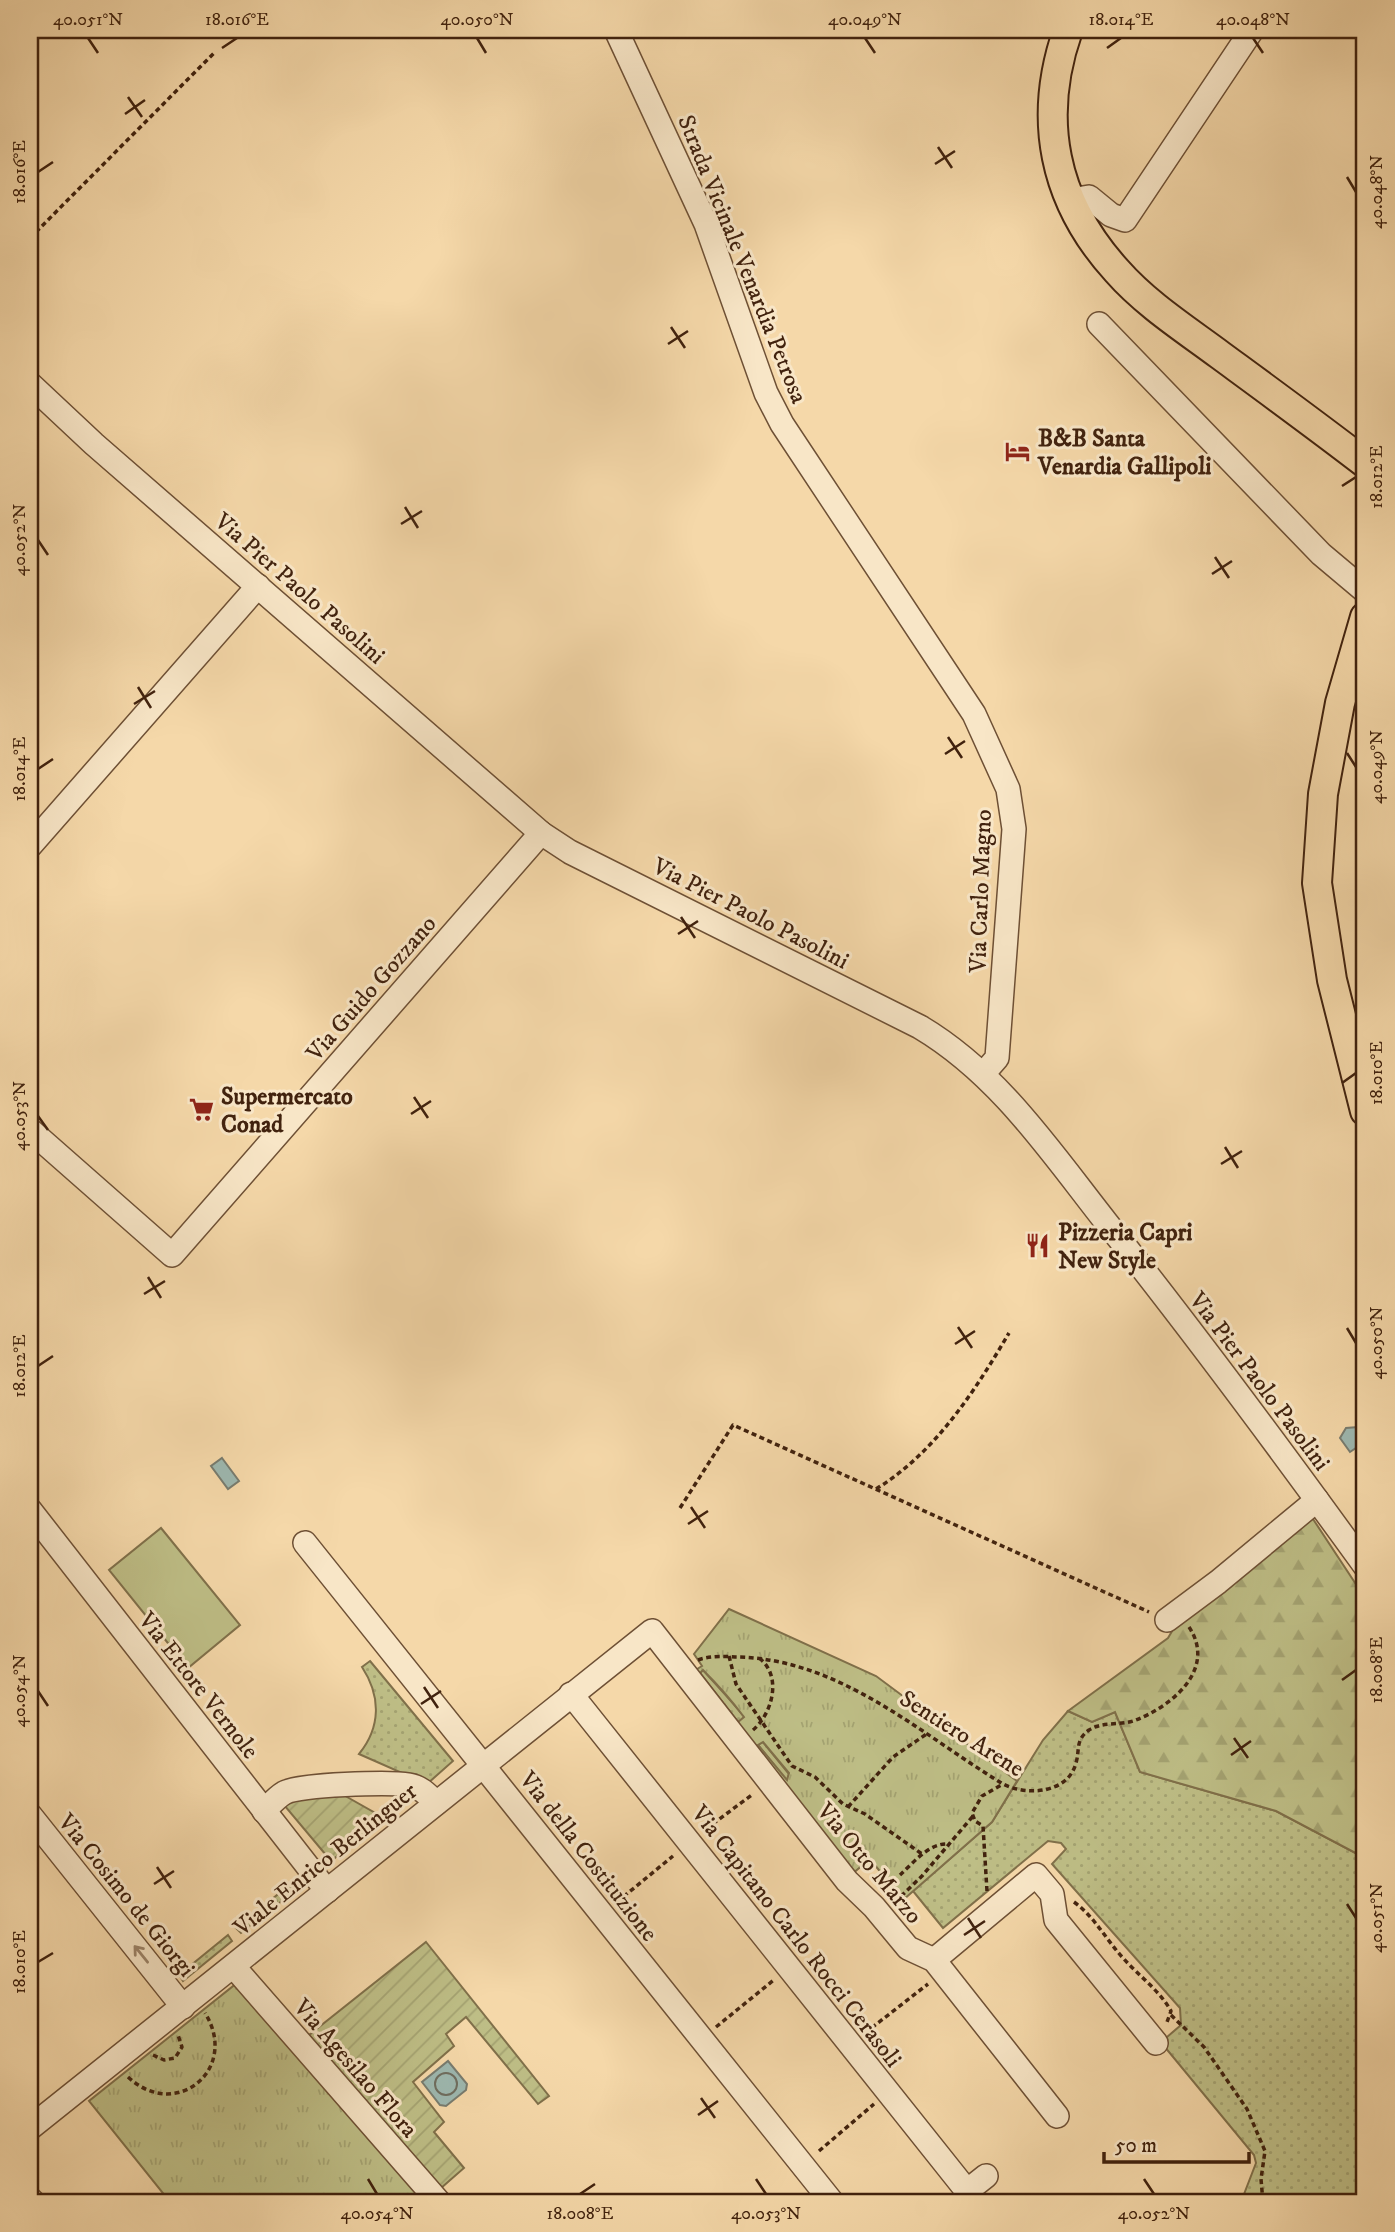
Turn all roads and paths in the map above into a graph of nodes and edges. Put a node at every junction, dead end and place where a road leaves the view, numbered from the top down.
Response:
1 (616, 30) edge
2 (1068, 30) edge
3 (1252, 30) edge
4 (215, 52) dead end
5 (1070, 200) junction
6 (30, 239) edge
7 (1099, 324) dead end
8 (30, 384) edge
9 (1365, 463) edge
10 (258, 586) junction
11 (1365, 591) edge
12 (902, 608) joint
13 (1365, 617) edge
14 (541, 833) junction
15 (30, 846) edge
16 (983, 1074) junction
17 (1365, 1111) edge
18 (30, 1130) edge
19 (1009, 1333) dead end
20 (876, 1489) junction
21 (1317, 1500) junction
22 (680, 1508) dead end
23 (30, 1510) edge
24 (305, 1543) dead end
25 (1365, 1566) edge
26 (1186, 1606) junction
27 (1167, 1620) joint
28 (652, 1631) joint
29 (729, 1656) junction
30 (756, 1657) junction
31 (681, 1669) junction
32 (571, 1694) junction
33 (762, 1722) junction
34 (928, 1733) junction
35 (737, 1743) junction
36 (482, 1765) junction
37 (1003, 1784) junction
38 (436, 1803) junction
39 (848, 1807) junction
40 (264, 1811) junction
41 (30, 1815) edge
42 (973, 1816) junction
43 (949, 1844) junction
44 (922, 1854) junction
45 (900, 1875) dead end
46 (327, 1891) junction
47 (1052, 1894) junction
48 (999, 1906) junction
49 (880, 1914) junction
50 (934, 1960) junction
51 (234, 1967) junction
52 (789, 1968) junction
53 (194, 2010) junction
54 (1171, 2015) junction
55 (178, 2035) dead end
56 (701, 2040) junction
57 (1153, 2040) joint
58 (153, 2055) dead end
59 (126, 2075) dead end
60 (887, 2092) junction
61 (1057, 2116) dead end
62 (33, 2120) edge
63 (801, 2166) junction
64 (986, 2176) dead end
65 (439, 2202) edge
66 (831, 2202) edge
67 (1264, 2202) edge

1 - 12 street, Strada Vicinale Venardia Petrosa
2 - 5 main road
3 - 5 street
4 - 6 path
5 - 9 main road
7 - 11 street
8 - 10 street, Via Pier Paolo Pasolini
10 - 14 street, Via Pier Paolo Pasolini
10 - 15 street
12 - 16 street, Via Carlo Magno
13 - 17 main road
14 - 16 street, Via Pier Paolo Pasolini
14 - 18 street, Via Guido Gozzano
16 - 21 street, Via Pier Paolo Pasolini
19 - 20 path
20 - 22 path
20 - 27 path
21 - 25 street, Via Pier Paolo Pasolini
21 - 26 street
23 - 40 street, Via Ettore Vernole
24 - 36 street, Via della Costituzione
26 - 27 street
26 - 37 path, Sentiero Arene
28 - 31 street, Via Otto Marzo
28 - 32 street, Viale Enrico Berlinguer
29 - 30 path, Sentiero Arene
29 - 31 path, Sentiero Arene
29 - 33 path
30 - 33 path
30 - 34 path, Sentiero Arene
31 - 35 street, Via Otto Marzo
32 - 36 street, Viale Enrico Berlinguer
32 - 52 street, Via Capitano Carlo Rocci Cerasoli
33 - 35 path
33 - 39 path
34 - 37 path, Sentiero Arene
34 - 39 path
35 - 49 street, Via Otto Marzo
36 - 38 street, Viale Enrico Berlinguer
36 - 56 street, Via della Costituzione
37 - 42 path
38 - 40 street
38 - 46 street, Viale Enrico Berlinguer
39 - 44 path
40 - 46 street, Via Ettore Vernole
53 -> 41 street, Via Cosimo de Giorgi
42 - 43 path
42 - 48 path
43 - 44 path
43 - 49 path
44 - 45 path
46 - 51 street, Viale Enrico Berlinguer
47 - 48 street
47 - 54 path
47 - 57 street
48 - 50 street
49 - 50 street, Via Otto Marzo
50 - 61 street, Via Otto Marzo
51 - 53 street, Viale Enrico Berlinguer
51 - 65 street, Via Agesilao Flora
52 - 56 path
52 - 60 street, Via Capitano Carlo Rocci Cerasoli
53 - 59 path
53 - 62 street, Viale Enrico Berlinguer
54 - 57 path
54 - 67 path
55 - 58 path
56 - 63 street, Via della Costituzione
60 - 63 path
60 - 64 street, Via Capitano Carlo Rocci Cerasoli
63 - 66 street, Via della Costituzione

